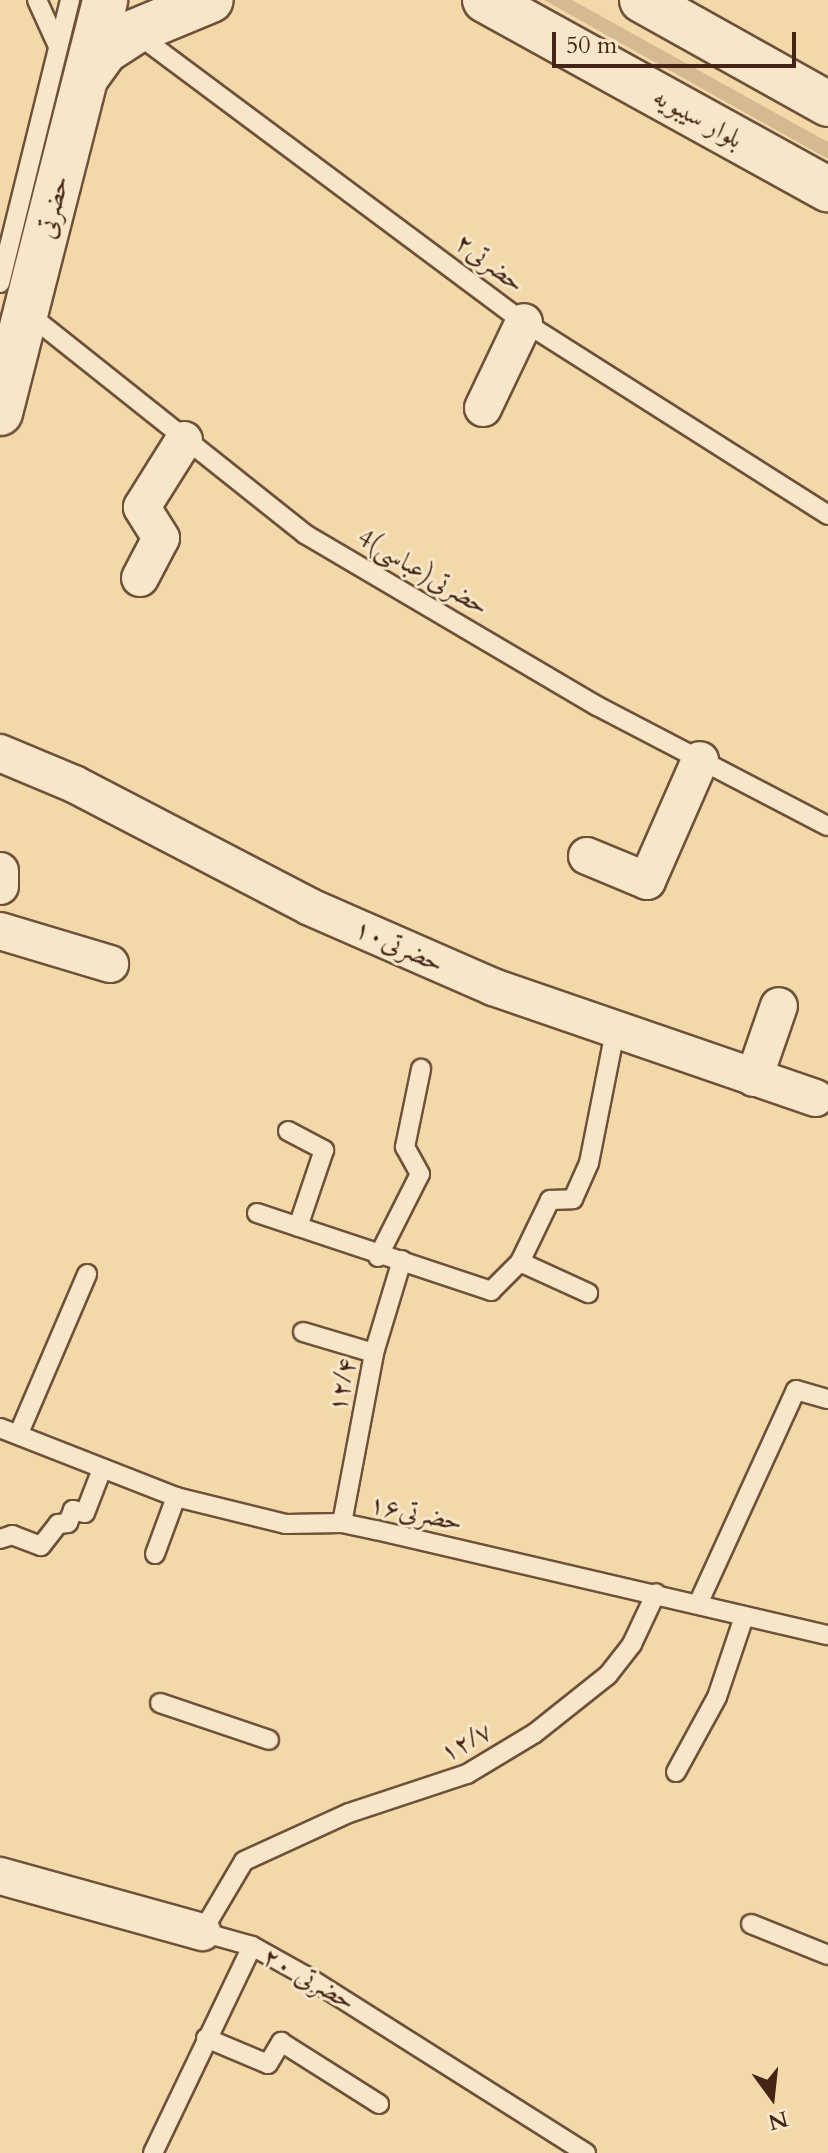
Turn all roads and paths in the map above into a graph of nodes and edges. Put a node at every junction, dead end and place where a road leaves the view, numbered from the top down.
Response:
1 (37, 0) edge
2 (70, 0) edge
3 (105, 0) edge
4 (211, 0) edge
5 (485, 0) edge
6 (642, 0) edge
7 (134, 32) junction
8 (72, 62) junction
9 (828, 104) edge
10 (828, 189) edge
11 (11, 318) edge
12 (524, 322) junction
13 (483, 408) dead end
14 (0, 413) edge
15 (184, 440) junction
16 (828, 515) edge
17 (140, 578) dead end
18 (0, 753) edge
19 (700, 760) junction
20 (828, 826) edge
21 (587, 856) dead end
22 (0, 871) edge
23 (0, 886) edge
24 (0, 931) edge
25 (110, 964) dead end
26 (779, 1006) dead end
27 (615, 1032) junction
28 (421, 1069) dead end
29 (754, 1078) junction
30 (815, 1098) dead end
31 (288, 1131) dead end
32 (257, 1213) dead end
33 (298, 1227) junction
34 (378, 1257) junction
35 (402, 1260) junction
36 (520, 1262) junction
37 (87, 1274) dead end
38 (588, 1293) dead end
39 (303, 1332) dead end
40 (374, 1353) junction
41 (828, 1399) edge
42 (0, 1428) edge
43 (19, 1433) junction
44 (102, 1469) junction
45 (176, 1497) junction
46 (342, 1523) junction
47 (0, 1539) edge
48 (155, 1554) dead end
49 (656, 1593) junction
50 (698, 1604) junction
51 (744, 1617) junction
52 (828, 1635) edge
53 (160, 1703) dead end
54 (269, 1740) dead end
55 (676, 1772) dead end
56 (0, 1876) edge
57 (751, 1924) dead end
58 (202, 1932) junction
59 (252, 1946) junction
60 (828, 1955) edge
61 (206, 2038) junction
62 (379, 2104) dead end
63 (153, 2153) edge
64 (586, 2153) edge

1 - 8 lane
2 - 8 lane, حضرتی
3 - 8 main road, حضرتی
4 - 7 main road
5 - 10 main road, بلوار سیبویه
6 - 9 main road
7 - 8 main road
7 - 12 lane, حضرتی۲
8 - 11 main road, حضرتی
11 - 14 main road, حضرتی
11 - 15 lane, 4حضرتی(عباسی)
12 - 13 street
12 - 16 lane, حضرتی۲
15 - 17 street
15 - 19 lane, 4حضرتی(عباسی)
18 - 27 street, حضرتی۱۰
19 - 20 lane, 4حضرتی(عباسی)
19 - 21 street
22 - 23 street
24 - 25 street
26 - 29 street
27 - 29 street, حضرتی۱۰
27 - 36 lane
28 - 34 lane
29 - 30 street, حضرتی۱۰
31 - 33 lane
32 - 33 lane
33 - 34 lane
34 - 35 lane
35 - 36 lane
35 - 40 lane, ۱۲/۴
36 - 38 lane
37 - 43 lane
39 - 40 lane
40 - 46 lane, ۱۲/۴
41 - 50 lane
42 - 43 lane, حضرتی۱۶
43 - 44 lane, حضرتی۱۶
44 - 45 lane, حضرتی۱۶
44 - 47 lane
45 - 46 lane, حضرتی۱۶
45 - 48 lane
46 - 49 lane, حضرتی۱۶
49 - 50 lane, حضرتی۱۶
49 - 58 lane, ۱۲/۷
50 - 51 lane, حضرتی۱۶
51 - 52 lane, حضرتی۱۶
51 - 55 lane
53 - 54 lane
56 - 58 street, حضرتی ۲۰
57 - 60 lane
58 - 59 lane, حضرتی ۲۰
59 - 61 lane
59 - 64 lane, حضرتی ۲۰
61 - 62 lane
61 - 63 lane

